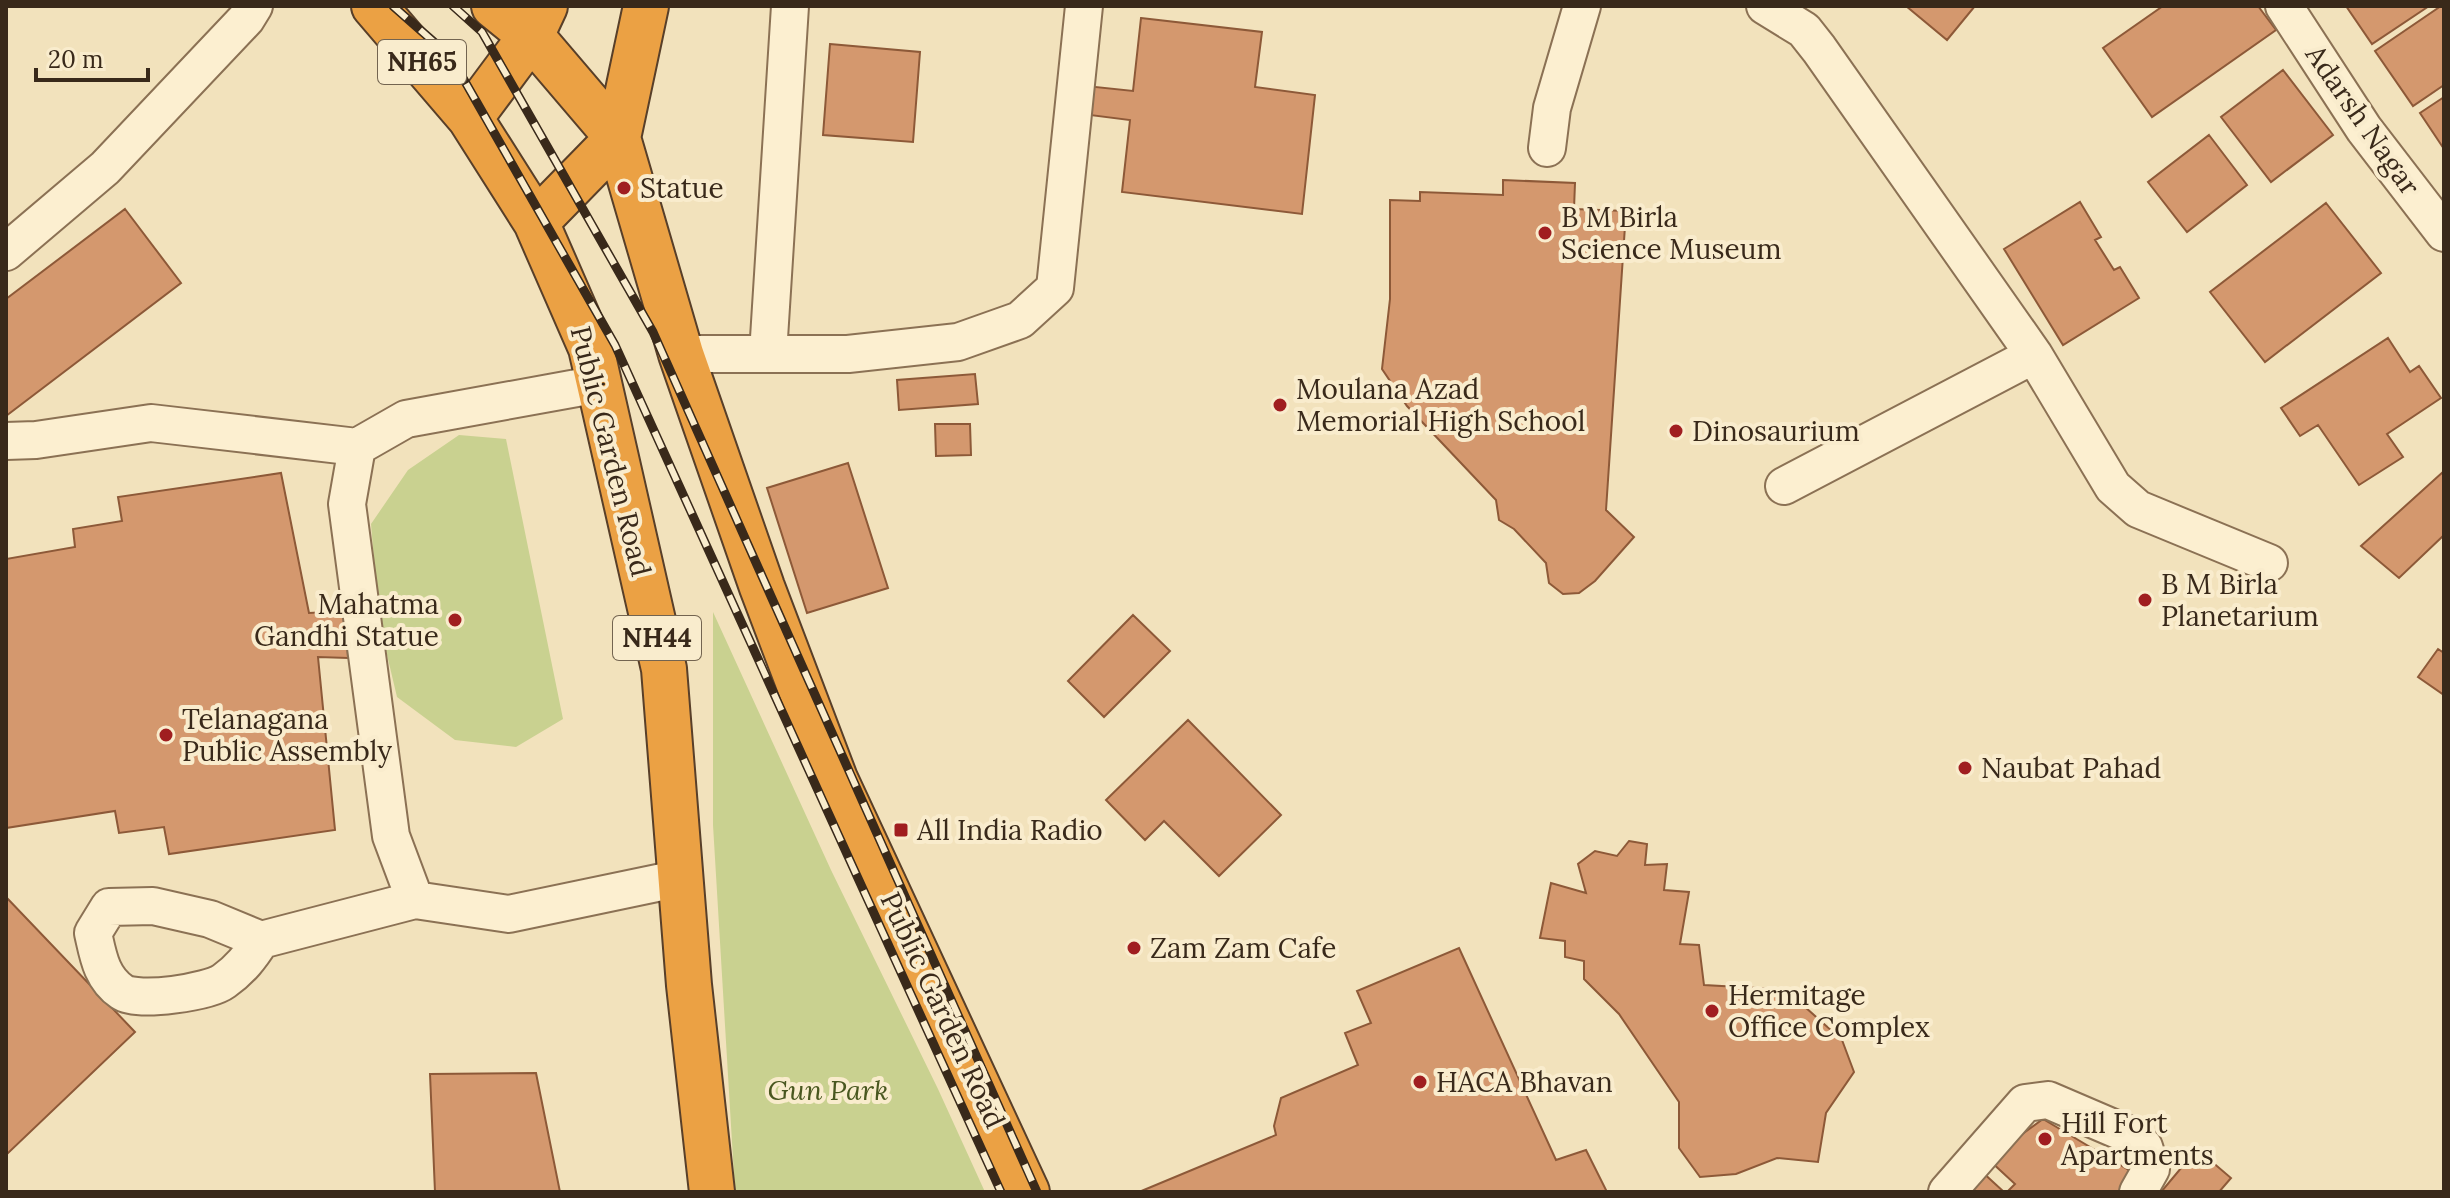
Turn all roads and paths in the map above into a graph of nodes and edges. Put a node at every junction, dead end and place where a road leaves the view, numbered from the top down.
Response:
1 (254, 6) edge
2 (374, 6) edge
3 (494, 6) edge
4 (646, 6) edge
5 (790, 6) edge
6 (1084, 6) edge
7 (1582, 6) edge
8 (1765, 6) edge
9 (2284, 6) edge
10 (538, 21) edge
11 (470, 118) junction
12 (618, 138) junction
13 (1547, 148) dead end
14 (536, 222) junction
15 (2444, 233) edge
16 (6, 252) edge
17 (681, 354) junction
18 (768, 354) junction
19 (2034, 355) junction
20 (599, 384) junction
21 (6, 441) edge
22 (357, 447) junction
23 (1784, 486) dead end
24 (2269, 563) dead end
25 (681, 878) junction
26 (415, 900) junction
27 (261, 940) dead end
28 (712, 1192) edge
29 (1027, 1192) edge
30 (1947, 1192) edge
31 (2138, 1192) edge

1 - 16 street
2 - 11 highway, NH65
3 - 10 highway
4 - 12 highway
5 - 18 street
6 - 18 street
7 - 13 street
8 - 19 street
9 - 15 street, Adarsh Nagar
10 - 11 highway
10 - 12 highway
11 - 14 highway, Public Garden Road / NH44
12 - 14 highway
12 - 17 highway, Public Garden Road
14 - 20 highway, Public Garden Road / NH44
17 - 18 street
17 - 29 highway, Public Garden Road
19 - 23 street
19 - 24 street
20 - 22 street
20 - 25 highway, Public Garden Road / NH44
21 - 22 street
22 - 26 street
25 - 26 street
25 - 28 highway, Public Garden Road / NH44
26 - 27 street
30 - 31 street

